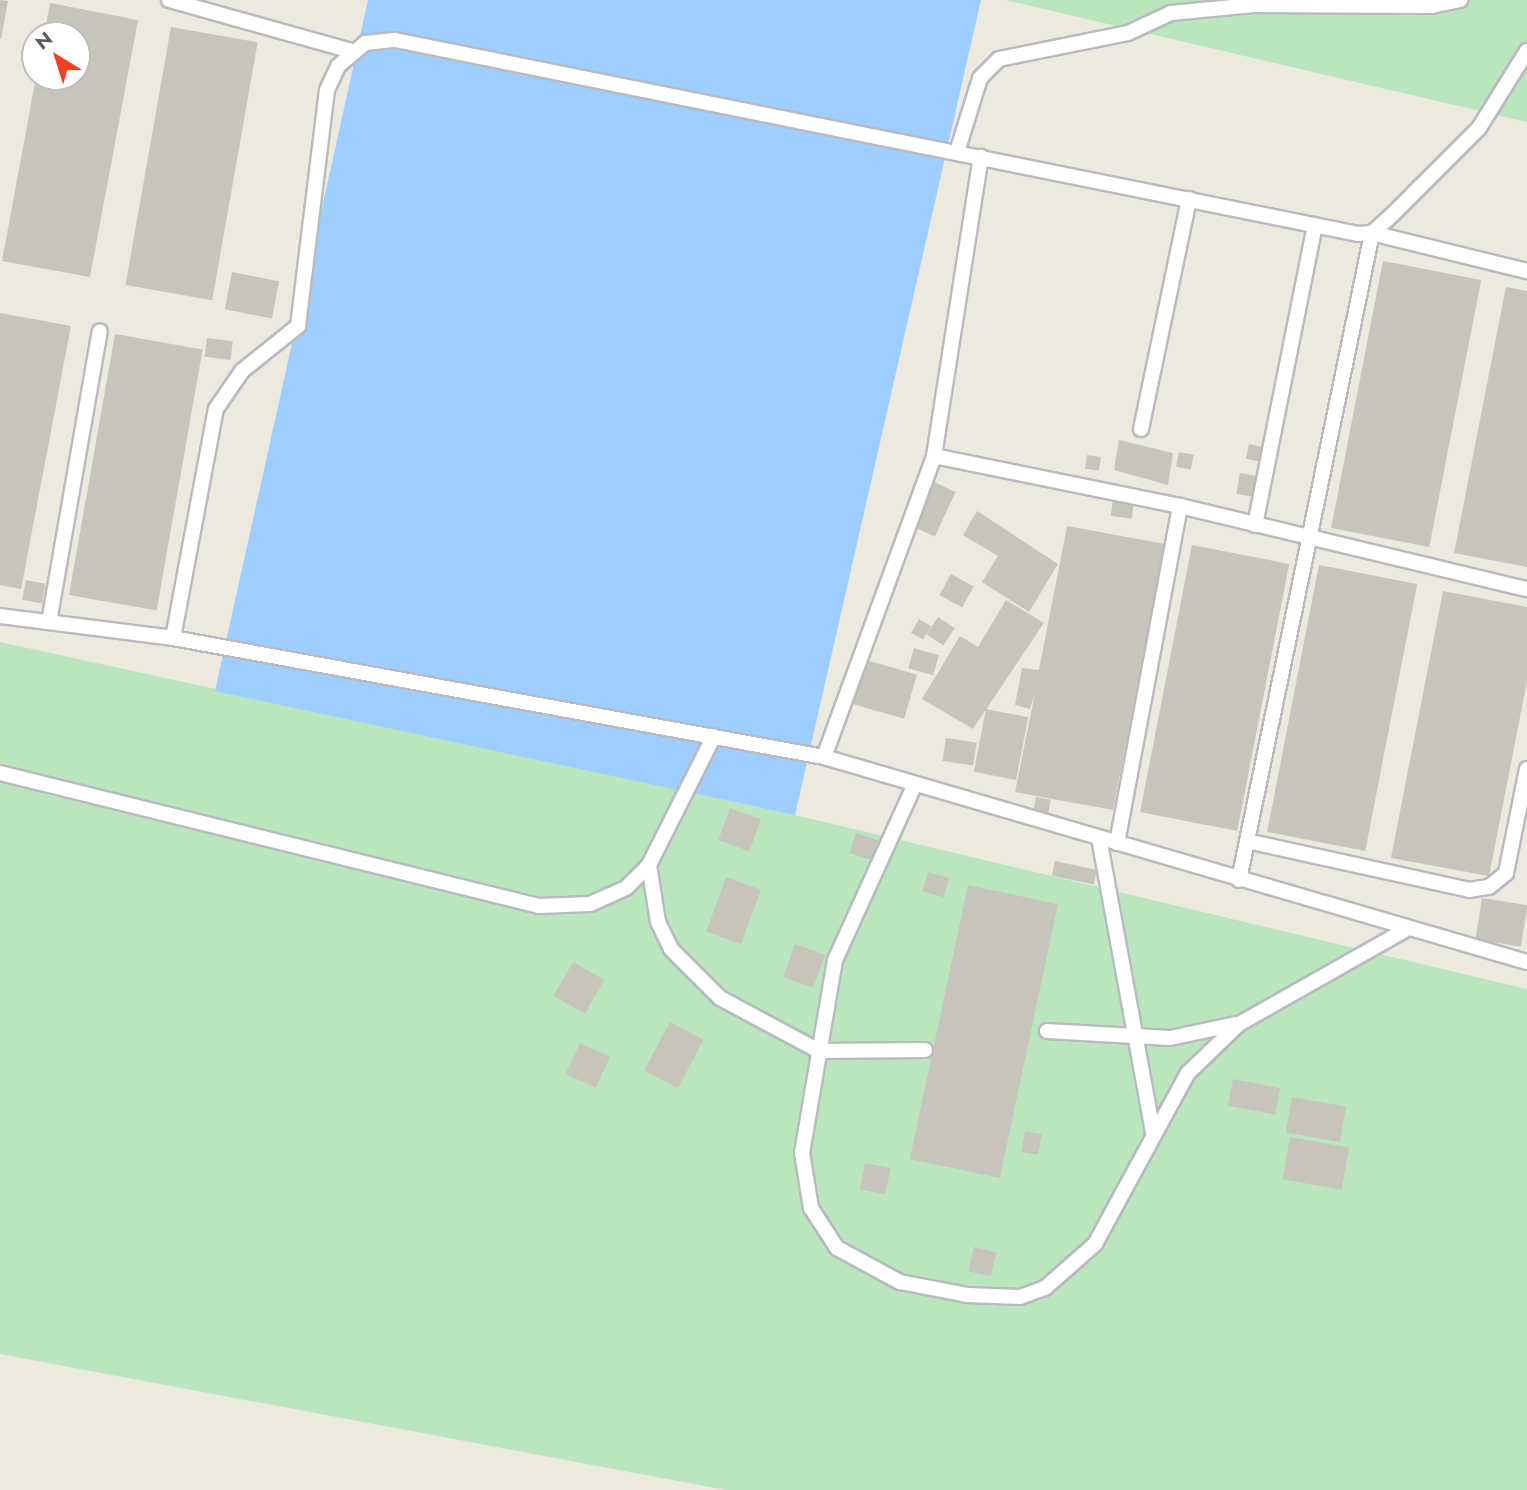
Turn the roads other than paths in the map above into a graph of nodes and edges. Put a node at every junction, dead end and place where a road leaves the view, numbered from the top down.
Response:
1 (169, 0) edge
2 (1460, 0) edge
3 (352, 51) junction
4 (1527, 51) edge
5 (957, 152) junction
6 (981, 157) junction
7 (1189, 199) junction
8 (1315, 225) junction
9 (1371, 233) junction
10 (1527, 271) edge
11 (100, 331) dead end
12 (1140, 429) dead end
13 (934, 456) junction
14 (1180, 506) junction
15 (1255, 525) junction
16 (1309, 540) junction
17 (1527, 589) edge
18 (0, 616) edge
19 (48, 622) junction
20 (173, 638) junction
21 (714, 736) junction
22 (824, 757) junction
23 (1527, 769) edge
24 (0, 773) edge
25 (915, 784) junction
26 (1099, 838) junction
27 (1247, 841) junction
28 (1117, 844) junction
29 (649, 865) junction
30 (1239, 880) junction
31 (1409, 928) junction
32 (1527, 962) edge
33 (1239, 1024) junction
34 (1046, 1031) dead end
35 (1135, 1037) junction
36 (925, 1050) dead end
37 (819, 1051) junction
38 (1153, 1133) junction

1 - 3 lane
2 - 5 lane
3 - 5 lane
3 - 20 lane
4 - 9 lane
5 - 6 lane
6 - 7 lane
6 - 13 lane
7 - 8 lane
7 - 12 lane
8 - 9 lane
8 - 15 lane
9 - 10 lane
9 - 16 lane
11 - 19 lane
13 - 14 lane
13 - 22 lane
14 - 15 lane
14 - 28 lane
15 - 16 lane
16 - 17 lane
16 - 27 lane
18 - 19 lane
19 - 20 lane
20 - 21 lane
21 - 22 lane
21 - 29 lane
22 - 25 lane
23 - 27 lane
24 - 29 lane
25 - 26 lane
25 - 37 lane
26 - 28 lane
26 - 35 lane
27 - 30 lane
28 - 30 lane
29 - 37 lane
30 - 31 lane
31 - 32 lane
31 - 33 lane
33 - 35 lane
33 - 38 lane
34 - 35 lane
35 - 38 lane
36 - 37 lane
37 - 38 lane

